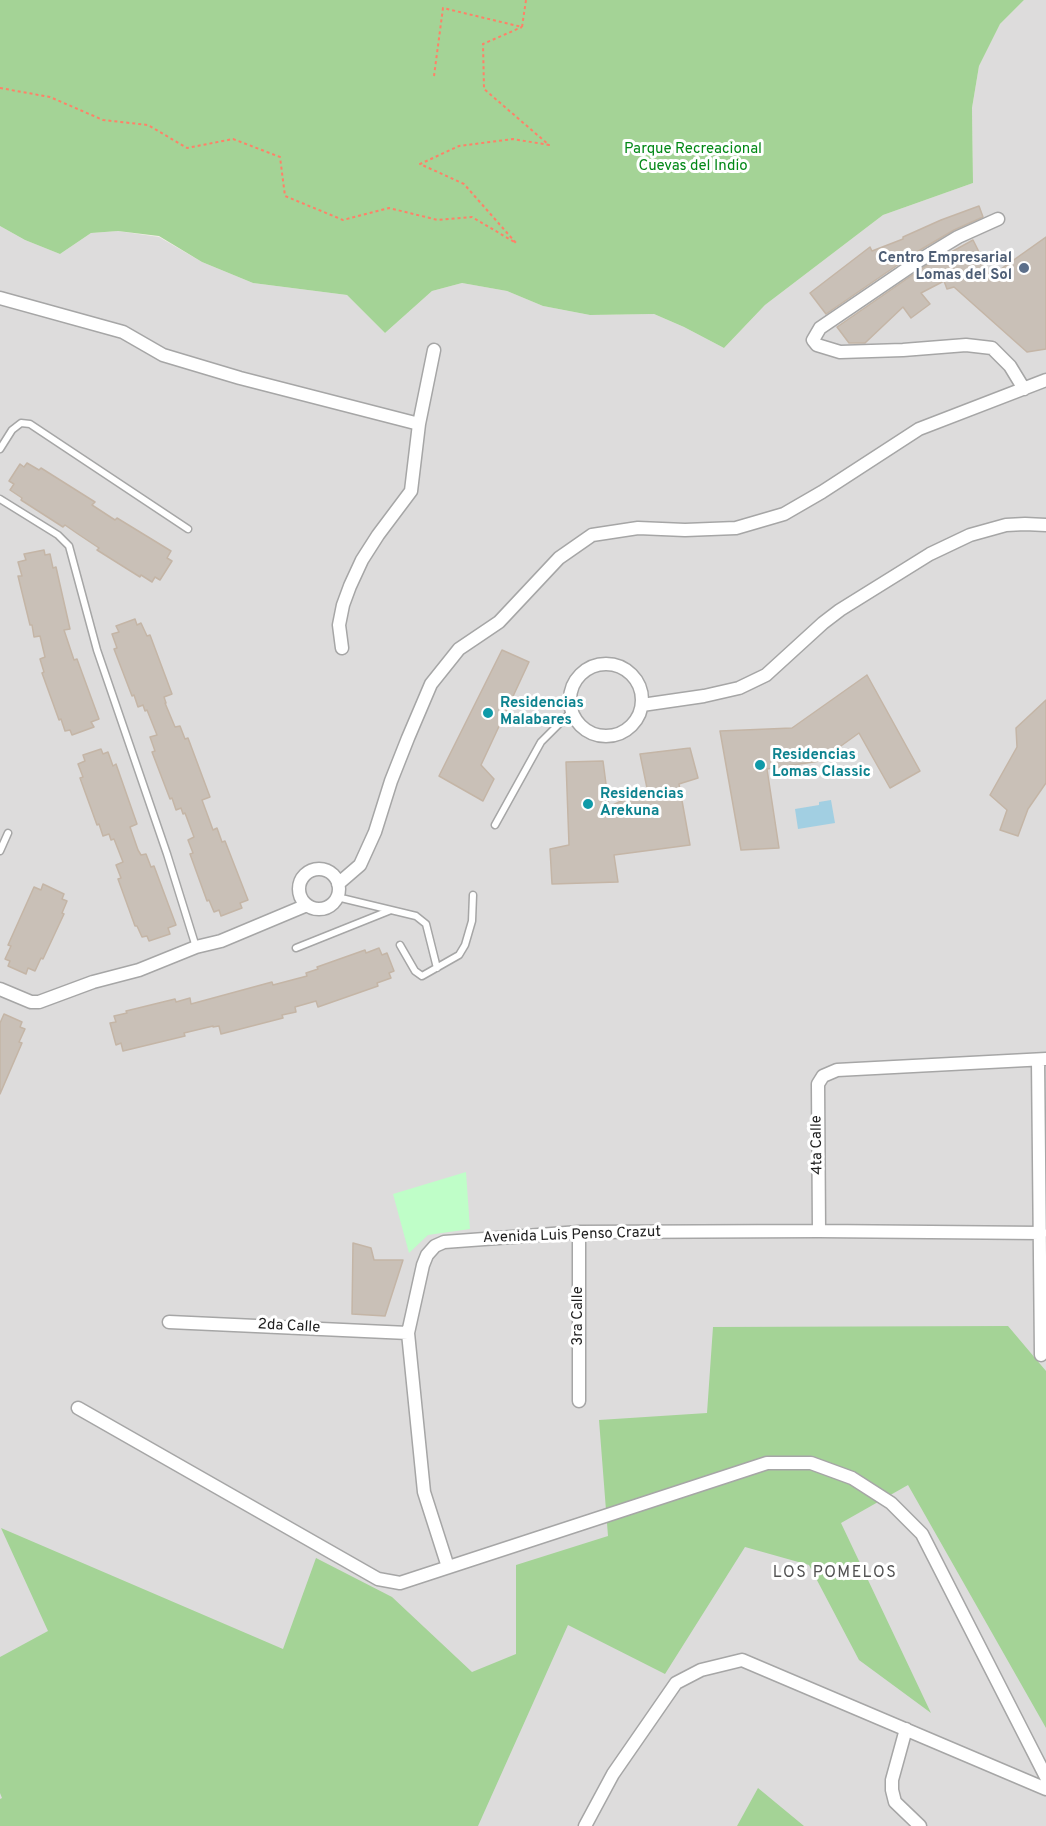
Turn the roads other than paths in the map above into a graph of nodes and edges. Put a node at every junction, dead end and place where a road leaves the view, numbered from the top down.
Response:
1 (998, 219) dead end
2 (0, 298) edge
3 (434, 350) dead end
4 (1046, 380) edge
5 (1024, 389) junction
6 (419, 424) junction
7 (0, 449) edge
8 (0, 499) edge
9 (1046, 525) edge
10 (188, 529) dead end
11 (342, 648) dead end
12 (642, 705) junction
13 (571, 712) junction
14 (495, 825) dead end
15 (8, 833) dead end
16 (0, 851) edge
17 (338, 890) junction
18 (473, 895) dead end
19 (308, 905) junction
20 (392, 910) junction
21 (400, 945) dead end
22 (196, 947) junction
23 (296, 948) dead end
24 (437, 968) junction
25 (0, 989) edge
26 (1042, 1060) edge
27 (819, 1231) junction
28 (579, 1232) junction
29 (1041, 1233) junction
30 (169, 1322) dead end
31 (408, 1333) junction
32 (1041, 1356) dead end
33 (579, 1401) dead end
34 (78, 1408) dead end
35 (448, 1567) junction
36 (906, 1729) junction
37 (1046, 1777) edge
38 (1046, 1789) edge
39 (585, 1826) edge
40 (920, 1826) edge

1 - 5 street
2 - 6 street
3 - 6 street
4 - 5 street
5 - 17 street
6 - 11 street
7 - 10 lane
8 - 22 lane
9 - 12 street
12 - 13 street
12 - 13 street
13 - 14 lane
15 - 16 lane
17 - 19 street
17 - 19 street
17 - 20 lane
18 - 24 lane
19 - 22 street
20 - 23 lane
20 - 24 lane
21 - 24 lane
22 - 25 street
26 - 27 street, 4ta Calle
26 - 29 street
27 - 28 street, Avenida Luis Penso Crazut
27 - 29 street, Avenida Luis Penso Crazut
28 - 31 street, Avenida Luis Penso Crazut
28 - 33 street, 3ra Calle
29 - 32 street
30 - 31 street, 2da Calle
31 - 35 street, Avenida Luis Penso Crazut
34 - 35 street
35 - 37 street
36 - 38 street
36 - 39 street
36 - 40 street

